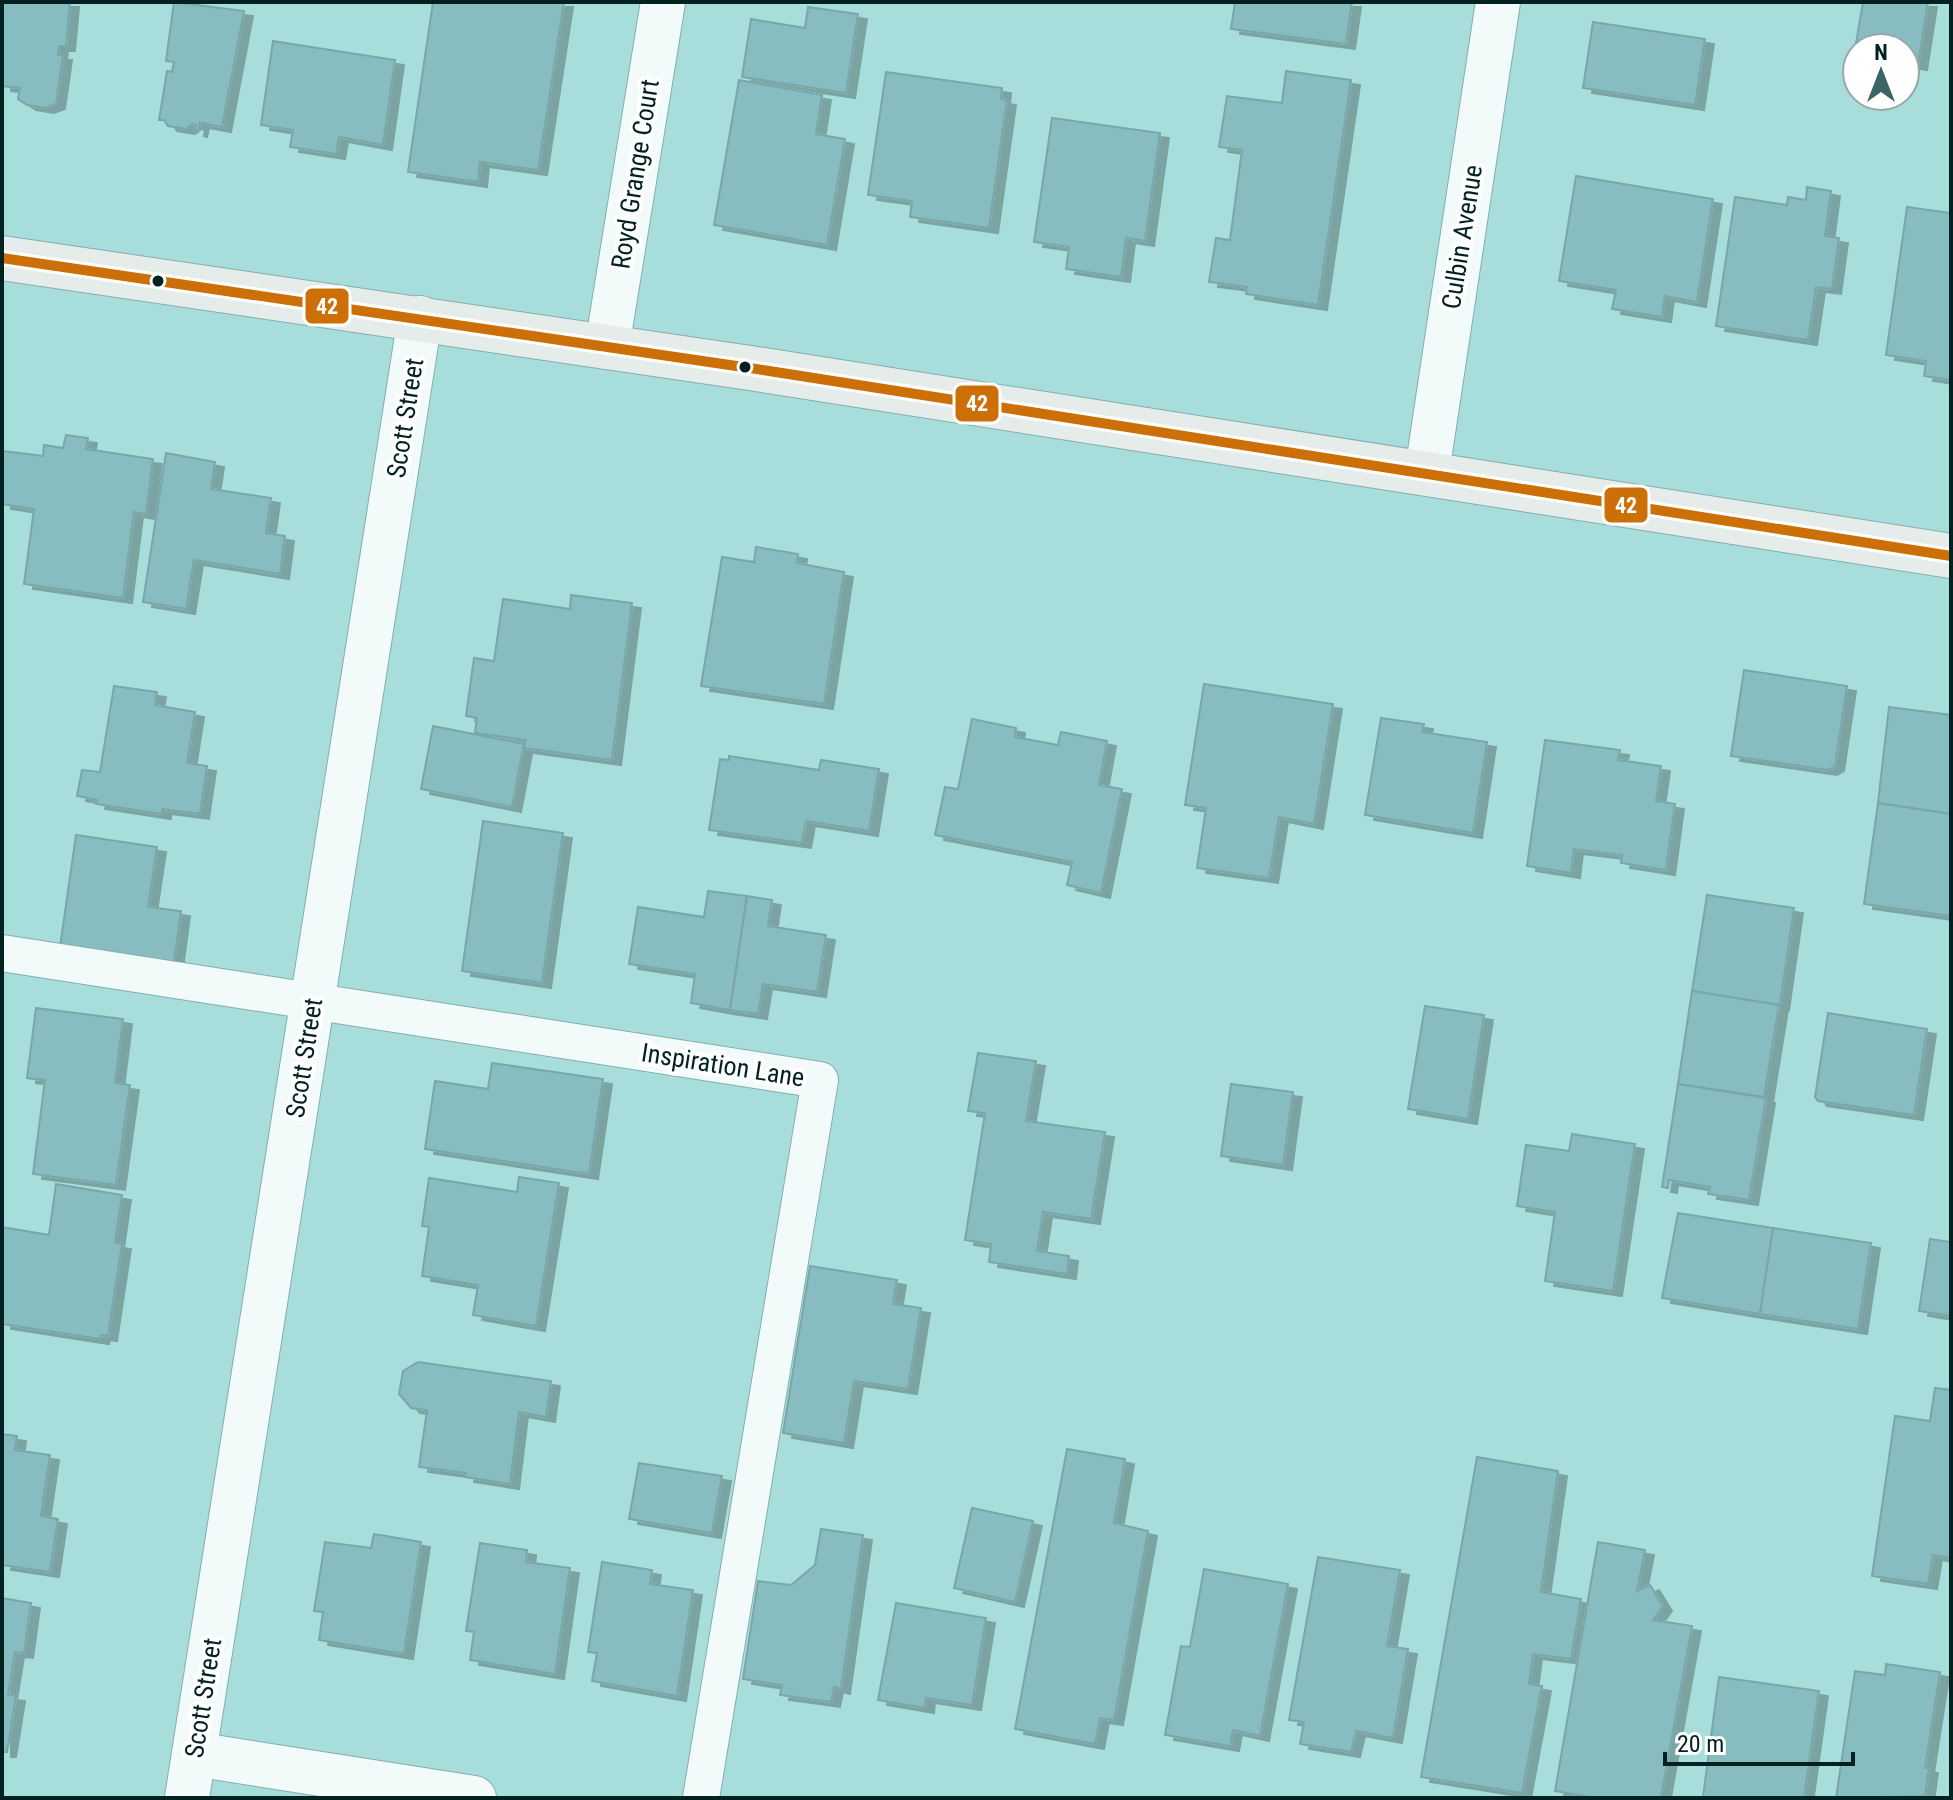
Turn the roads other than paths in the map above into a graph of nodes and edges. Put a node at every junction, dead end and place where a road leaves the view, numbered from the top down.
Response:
1 (663, 2) edge
2 (1498, 2) edge
3 (2, 258) edge
4 (420, 318) junction
5 (607, 347) junction
6 (1427, 472) junction
7 (1951, 556) edge
8 (2, 953) edge
9 (313, 1001) junction
10 (194, 1754) junction
11 (187, 1798) edge
12 (474, 1798) edge
13 (701, 1798) edge

1 - 5 street, Royd Grange Court
2 - 6 street, Culbin Avenue
3 - 4 street
4 - 5 street
4 - 9 street, Scott Street
5 - 6 street
6 - 7 street
8 - 9 lane, Inspiration Lane
9 - 10 street, Scott Street
9 - 13 lane, Inspiration Lane
10 - 11 street, Scott Street
10 - 12 street

